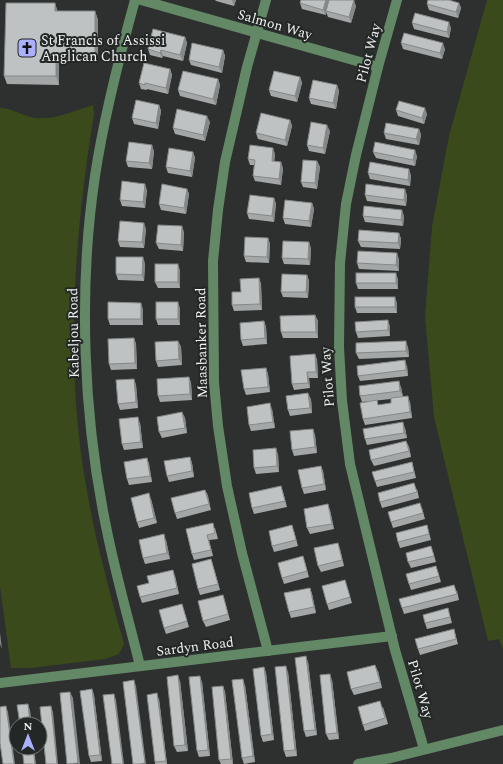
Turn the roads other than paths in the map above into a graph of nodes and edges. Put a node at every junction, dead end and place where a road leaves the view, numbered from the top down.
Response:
1 (135, 0) edge
2 (141, 0) edge
3 (266, 0) edge
4 (397, 0) edge
5 (256, 33) junction
6 (378, 67) junction
7 (392, 636) junction
8 (268, 651) junction
9 (140, 666) junction
10 (0, 683) edge
11 (503, 730) edge
12 (424, 749) junction
13 (358, 764) edge

1 - 9 street, Kabeljou Road
2 - 5 street, Salmon Way
3 - 5 street
4 - 6 street, Pilot Way
5 - 6 street, Salmon Way
5 - 8 street, Maasbanker Road
6 - 7 street, Pilot Way
7 - 8 street, Sardyn Road
7 - 12 street, Pilot Way
8 - 9 street, Sardyn Road
9 - 10 street, Sardyn Road
11 - 12 street
12 - 13 street

